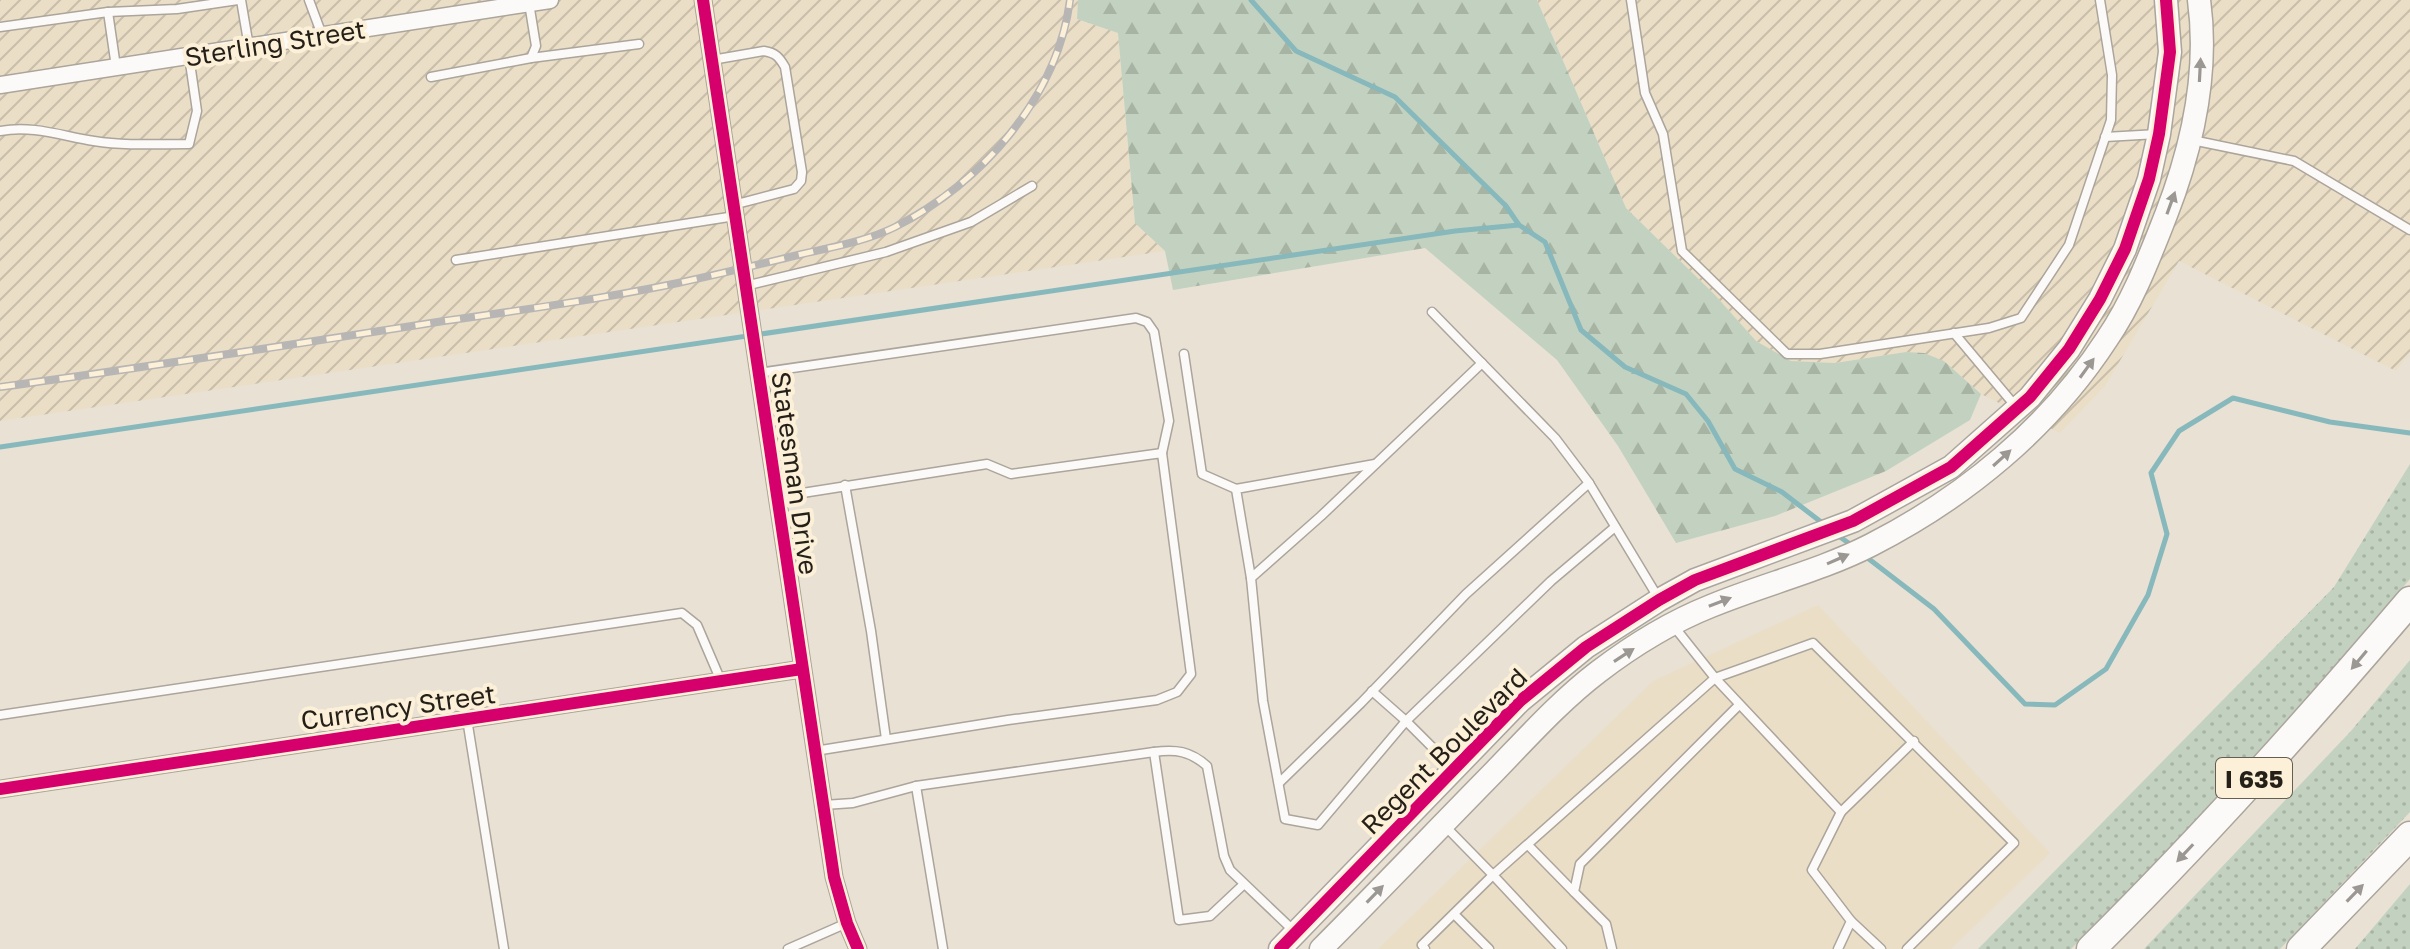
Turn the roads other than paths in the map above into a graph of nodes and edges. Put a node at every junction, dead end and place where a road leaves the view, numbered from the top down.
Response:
1 (240, 0) edge
2 (309, 0) edge
3 (548, 0) edge
4 (703, 0) edge
5 (1631, 0) edge
6 (2100, 0) edge
7 (2166, 0) edge
8 (2199, 0) edge
9 (529, 3) junction
10 (108, 12) junction
11 (0, 27) edge
12 (322, 35) junction
13 (639, 44) dead end
14 (249, 47) junction
15 (189, 56) junction
16 (531, 58) junction
17 (711, 60) junction
18 (116, 67) junction
19 (431, 77) dead end
20 (0, 85) edge
21 (0, 131) edge
22 (2159, 134) junction
23 (2105, 137) junction
24 (2191, 140) junction
25 (1032, 186) dead end
26 (734, 210) junction
27 (2410, 230) edge
28 (456, 260) dead end
29 (746, 292) junction
30 (1432, 312) dead end
31 (1954, 333) junction
32 (1184, 354) dead end
33 (1482, 363) junction
34 (758, 373) junction
35 (2017, 409) junction
36 (2035, 426) junction
37 (1162, 453) junction
38 (1375, 464) junction
39 (1589, 483) junction
40 (845, 485) junction
41 (1236, 489) junction
42 (777, 497) junction
43 (1615, 527) junction
44 (1251, 578) junction
45 (1659, 600) junction
46 (2410, 601) edge
47 (1672, 624) junction
48 (802, 669) junction
49 (1715, 678) junction
50 (722, 681) junction
51 (1372, 691) junction
52 (1739, 705) junction
53 (0, 715) edge
54 (467, 719) junction
55 (1406, 721) junction
56 (886, 739) junction
57 (1914, 741) junction
58 (815, 751) junction
59 (1154, 752) junction
60 (1454, 769) junction
61 (1279, 783) junction
62 (916, 786) junction
63 (0, 789) edge
64 (823, 805) junction
65 (1841, 812) junction
66 (1443, 824) junction
67 (2410, 836) edge
68 (1528, 845) junction
69 (1493, 875) junction
70 (1243, 885) junction
71 (1574, 892) junction
72 (1454, 914) junction
73 (1851, 921) junction
74 (847, 923) junction
75 (1296, 944) edge
76 (504, 949) edge
77 (788, 949) edge
78 (858, 949) edge
79 (943, 949) edge
80 (1321, 949) edge
81 (1425, 949) edge
82 (1489, 949) edge
83 (1562, 949) edge
84 (1612, 949) edge
85 (1838, 949) edge
86 (1881, 949) edge
87 (1907, 949) edge
88 (2091, 949) edge
89 (2301, 949) edge

1 - 10 lane
1 - 14 lane
2 - 12 lane
3 - 9 street, Sterling Street
4 - 17 street, Statesman Drive
5 - 31 lane
6 - 23 lane
7 - 22 street, Regent Boulevard
24 -> 8 street, Regent Boulevard
9 - 12 street, Sterling Street
9 - 16 lane
10 - 11 lane
10 - 18 lane
12 - 14 street, Sterling Street
13 - 16 lane
14 - 15 street, Sterling Street
15 - 18 street, Sterling Street
15 - 21 lane
16 - 19 lane
17 - 26 street, Statesman Drive
17 - 26 lane
18 - 20 street, Sterling Street
22 - 23 lane
22 - 35 street, Regent Boulevard
23 - 31 lane
24 - 27 lane
36 -> 24 street, Regent Boulevard
25 - 29 lane
26 - 28 lane
26 - 29 street, Statesman Drive
29 - 34 street, Statesman Drive
30 - 33 lane
31 - 35 lane
32 - 41 lane
33 - 38 lane
33 - 39 lane
34 - 37 lane
34 - 42 street, Statesman Drive
35 - 36 street
35 - 45 street, Regent Boulevard
47 -> 36 street, Regent Boulevard
37 - 40 lane
37 - 56 lane
38 - 41 lane
38 - 44 lane
39 - 43 lane
39 - 51 lane
40 - 42 lane
40 - 56 lane
41 - 44 lane
42 - 48 street, Statesman Drive
43 - 45 lane
43 - 55 lane
44 - 61 lane
45 - 60 street, Regent Boulevard
46 -> 88 highway, I 635
47 - 49 lane
66 -> 47 street, Regent Boulevard
48 - 50 street, Currency Street
48 - 58 street, Statesman Drive
49 - 52 lane
49 - 57 lane
49 - 68 lane
50 - 53 lane
50 - 54 street, Currency Street
51 - 55 lane
51 - 61 lane
52 - 65 lane
52 - 71 lane
54 - 63 street, Currency Street
54 - 76 lane
55 - 60 lane
55 - 61 lane
56 - 58 lane
57 - 65 lane
57 - 87 lane
58 - 64 street, Statesman Drive
59 - 62 lane
59 - 70 lane
59 - 70 lane
60 - 75 street, Regent Boulevard
62 - 64 lane
62 - 79 lane
64 - 74 street, Statesman Drive
65 - 73 lane
66 - 69 lane
80 -> 66 street, Regent Boulevard
89 -> 67 highway
68 - 69 lane
68 - 71 lane
69 - 72 lane
69 - 83 lane
70 - 75 lane
71 - 84 lane
72 - 81 lane
72 - 82 lane
73 - 85 lane
73 - 86 lane
74 - 77 lane
74 - 78 street, Statesman Drive

